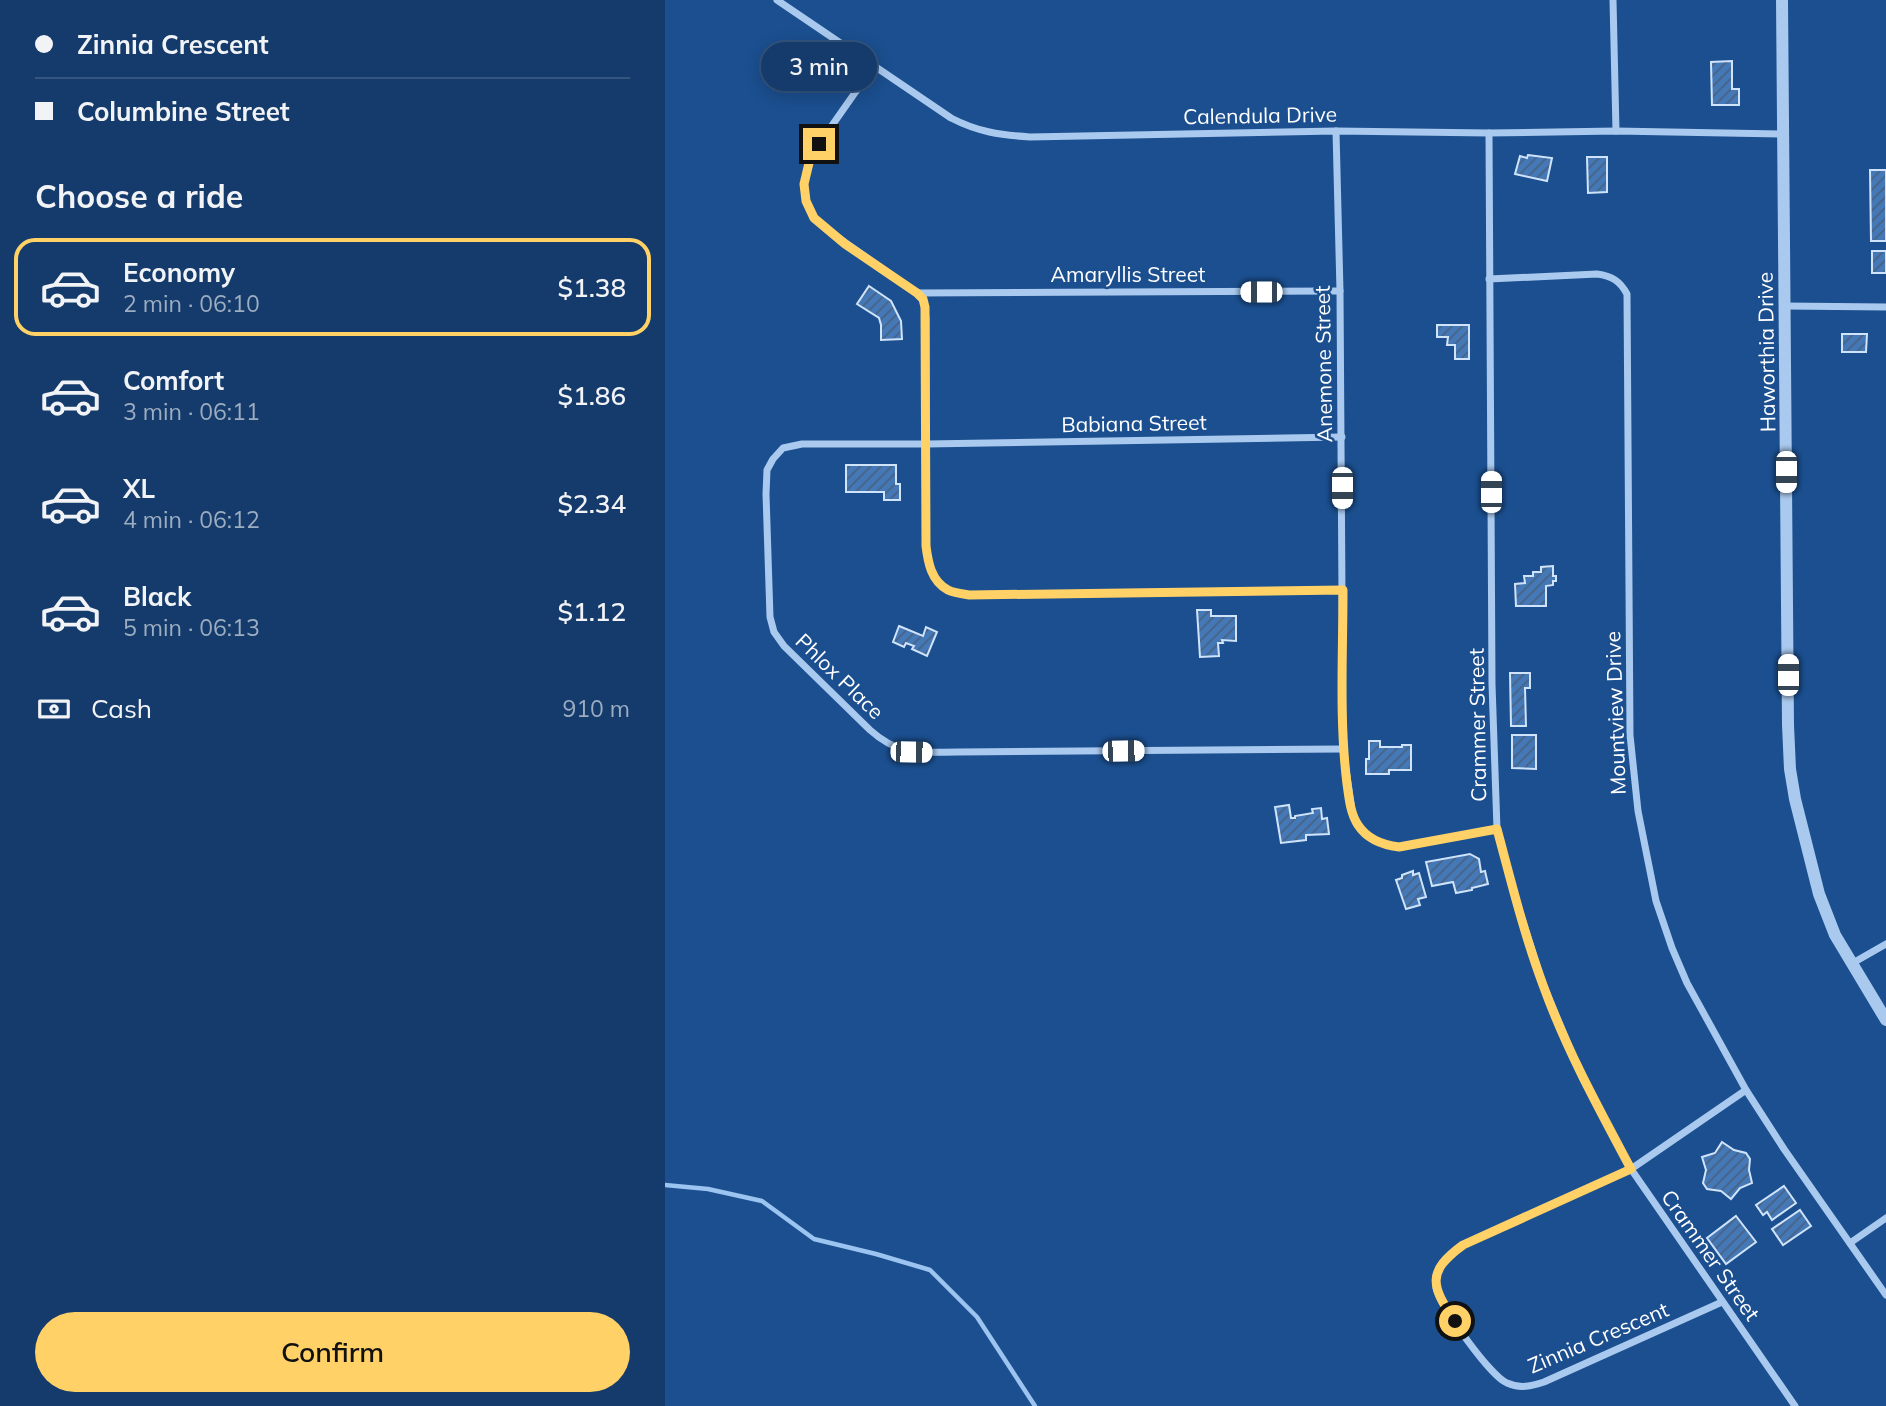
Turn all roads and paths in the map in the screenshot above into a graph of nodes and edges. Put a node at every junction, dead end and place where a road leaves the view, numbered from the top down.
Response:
1 (777, 0) edge
2 (1613, 0) edge
3 (1782, 0) edge
4 (873, 66) junction
5 (1336, 131) junction
6 (1616, 131) junction
7 (1489, 133) junction
8 (1784, 134) junction
9 (1489, 279) junction
10 (1341, 291) junction
11 (917, 293) junction
12 (1784, 306) junction
13 (1886, 307) edge
14 (1342, 437) junction
15 (927, 444) junction
16 (1343, 590) junction
17 (1343, 749) junction
18 (1497, 829) junction
19 (1886, 944) edge
20 (1851, 964) junction
21 (1886, 1020) edge
22 (1746, 1090) junction
23 (1631, 1169) junction
24 (1886, 1218) edge
25 (1850, 1243) junction
26 (1886, 1295) edge
27 (1722, 1302) junction
28 (1795, 1406) edge

1 - 4 street, Calendula Drive
2 - 6 street
3 - 8 street, Haworthia Drive
4 - 5 street, Calendula Drive
4 - 11 street
5 - 7 street, Calendula Drive
5 - 10 street, Anemone Street
6 - 7 street, Calendula Drive
6 - 8 street, Calendula Drive
7 - 9 street, Crammer Street
8 - 12 street, Haworthia Drive
9 - 18 street, Crammer Street
9 - 22 street, Mountview Drive
10 - 11 street, Amaryllis Street
10 - 14 street, Anemone Street
11 - 15 street
12 - 13 street
12 - 20 street, Haworthia Drive
14 - 15 street, Babiana Street
14 - 16 street, Anemone Street
15 - 16 street
15 - 17 street, Phlox Place
16 - 17 street, Anemone Street
17 - 18 street, Anemone Street
18 - 23 street, Crammer Street
19 - 20 street
20 - 21 street, Haworthia Drive
22 - 23 street
22 - 25 street, Mountview Drive
23 - 27 street, Crammer Street
23 - 27 street, Zinnia Crescent
24 - 25 street
25 - 26 street, Mountview Drive
27 - 28 street, Crammer Street

